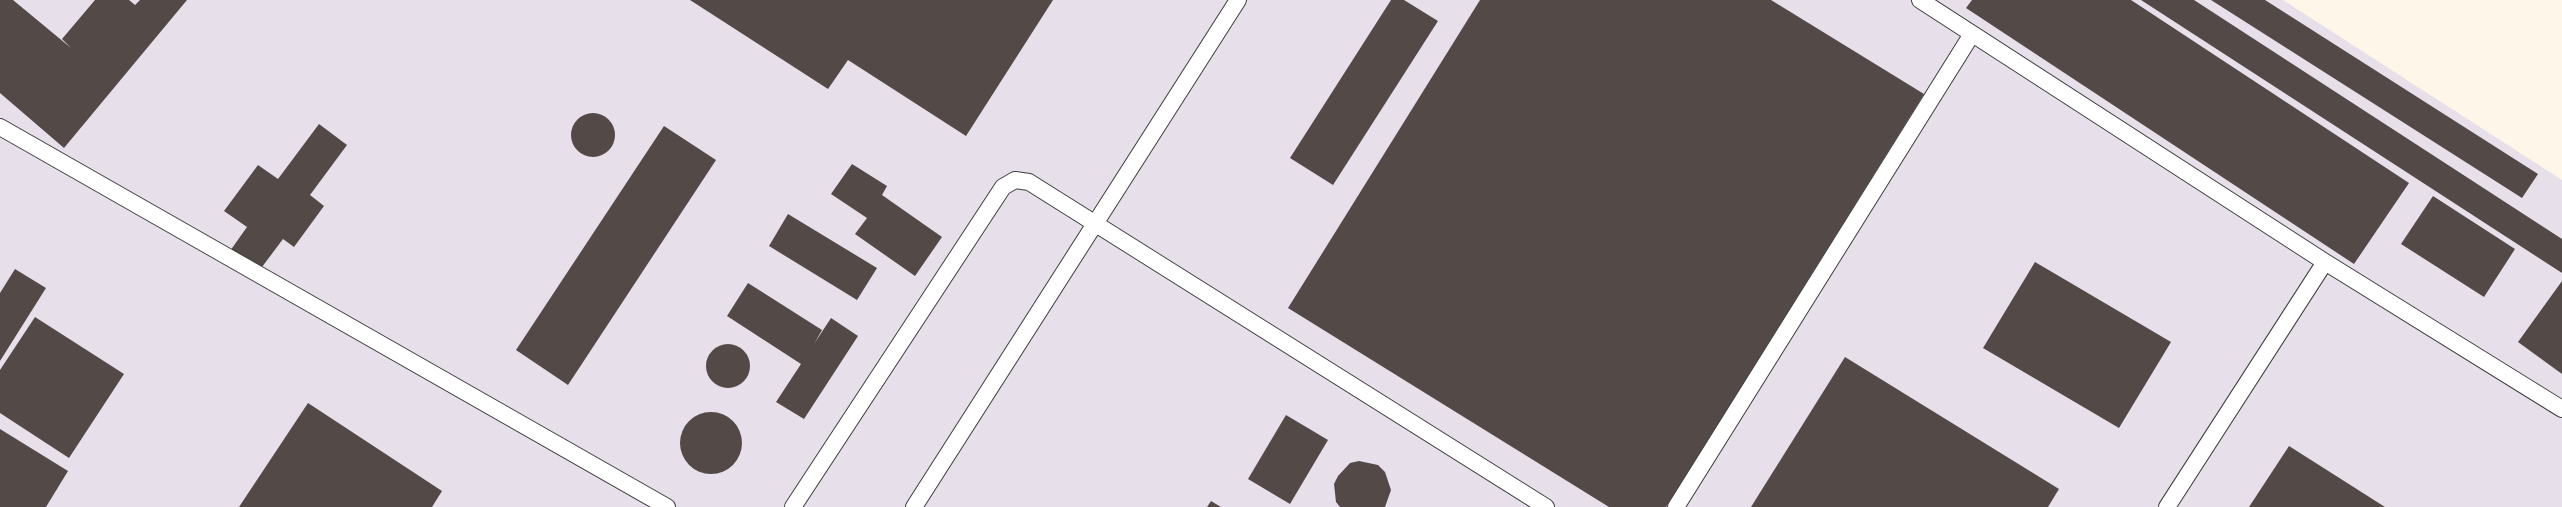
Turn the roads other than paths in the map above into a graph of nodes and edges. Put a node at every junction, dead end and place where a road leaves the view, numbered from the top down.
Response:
1 (1238, 0) edge
2 (1920, 0) edge
3 (1972, 34) junction
4 (0, 127) edge
5 (1097, 224) junction
6 (2325, 262) junction
7 (2562, 409) edge
8 (667, 507) edge
9 (793, 507) edge
10 (914, 507) edge
11 (1546, 507) edge
12 (1676, 507) edge
13 (2167, 507) edge

1 - 5 lane
2 - 3 lane
3 - 6 lane
3 - 12 lane
4 - 8 lane
5 - 9 lane
5 - 10 lane
5 - 11 lane
6 - 7 lane
6 - 13 lane

